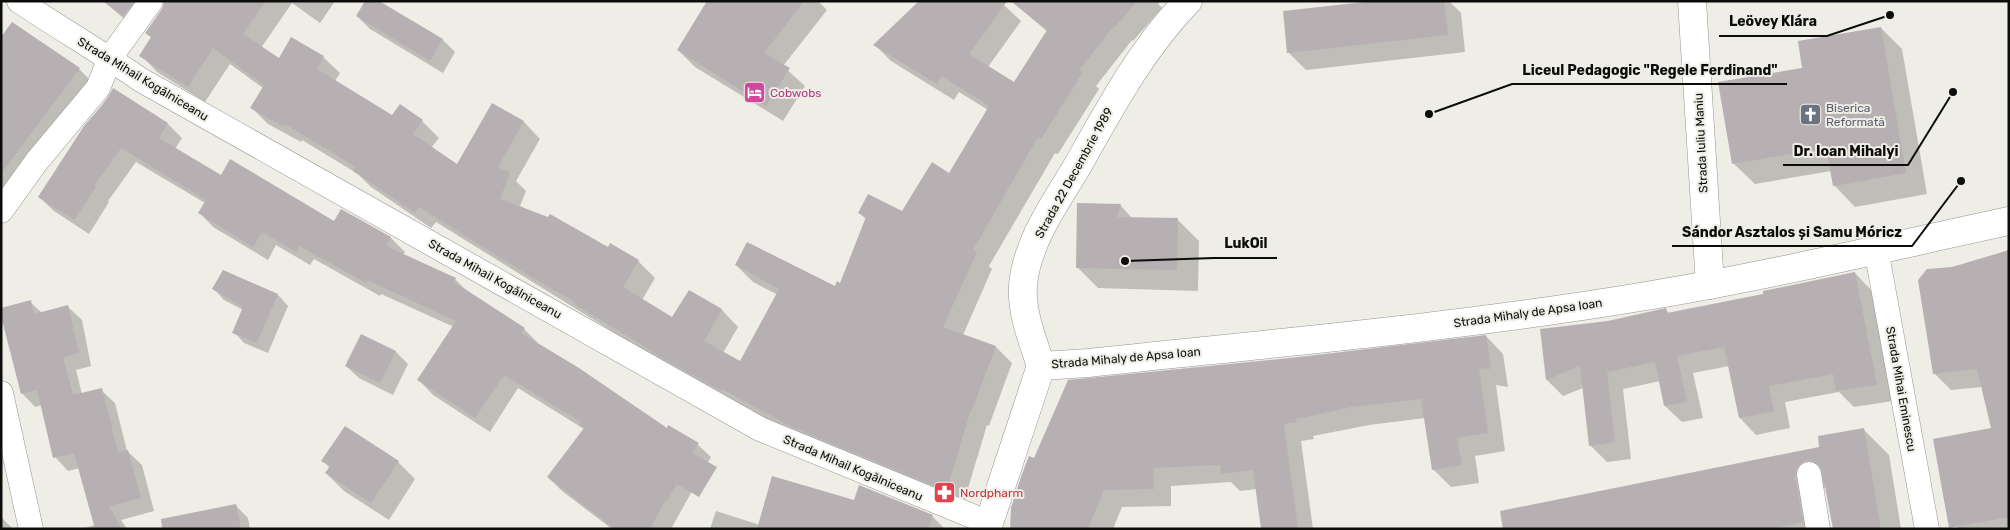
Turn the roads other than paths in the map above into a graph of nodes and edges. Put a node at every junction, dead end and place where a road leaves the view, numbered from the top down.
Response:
1 (19, 1) edge
2 (151, 1) edge
3 (1188, 1) edge
4 (1692, 1) edge
5 (110, 58) junction
6 (1, 211) edge
7 (2009, 221) edge
8 (1876, 250) junction
9 (1710, 285) junction
10 (1041, 366) junction
11 (1, 393) edge
12 (1809, 474) dead end
13 (988, 526) edge
14 (30, 529) edge
15 (1818, 529) edge
16 (1927, 529) edge

1 - 5 street, Strada Mihail Kogălniceanu
2 - 5 street
3 - 10 main road, Strada 22 Decembrie 1989
4 - 9 main road, Strada Iuliu Maniu
5 - 6 street
5 - 13 street, Strada Mihail Kogălniceanu
7 - 8 main road, Strada Mihaly de Apsa Ioan
8 - 9 main road, Strada Mihaly de Apsa Ioan
8 - 16 street, Strada Mihai Eminescu
9 - 10 main road, Strada Mihaly de Apsa Ioan
10 - 13 main road
11 - 14 street
12 - 15 street

